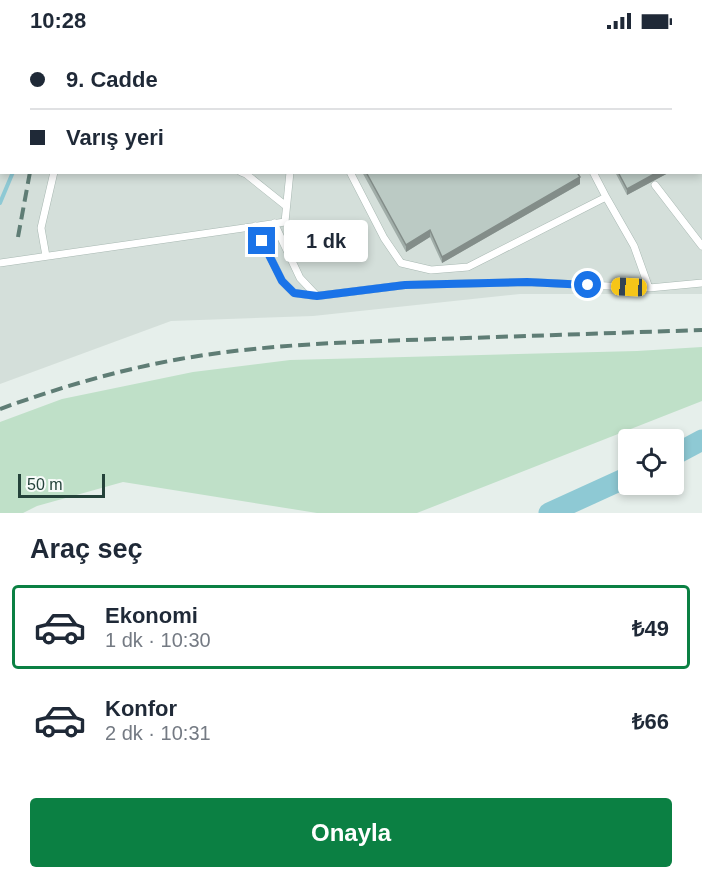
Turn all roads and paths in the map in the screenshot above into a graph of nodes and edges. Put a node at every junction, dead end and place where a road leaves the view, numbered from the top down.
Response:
1 (54, 174) edge
2 (246, 174) edge
3 (290, 174) edge
4 (351, 174) edge
5 (594, 174) edge
6 (655, 185) dead end
7 (606, 197) junction
8 (286, 206) junction
9 (274, 223) junction
10 (255, 226) junction
11 (702, 246) edge
12 (46, 256) junction
13 (0, 263) edge
14 (702, 283) edge
15 (649, 288) junction
16 (317, 296) junction

1 - 12 lane
2 - 8 lane
3 - 8 lane
4 - 7 lane
5 - 7 lane
6 - 11 lane
7 - 15 lane
8 - 9 lane
9 - 10 lane
9 - 16 lane
10 - 12 lane
10 - 16 lane
12 - 13 lane
14 - 15 lane
15 - 16 lane

